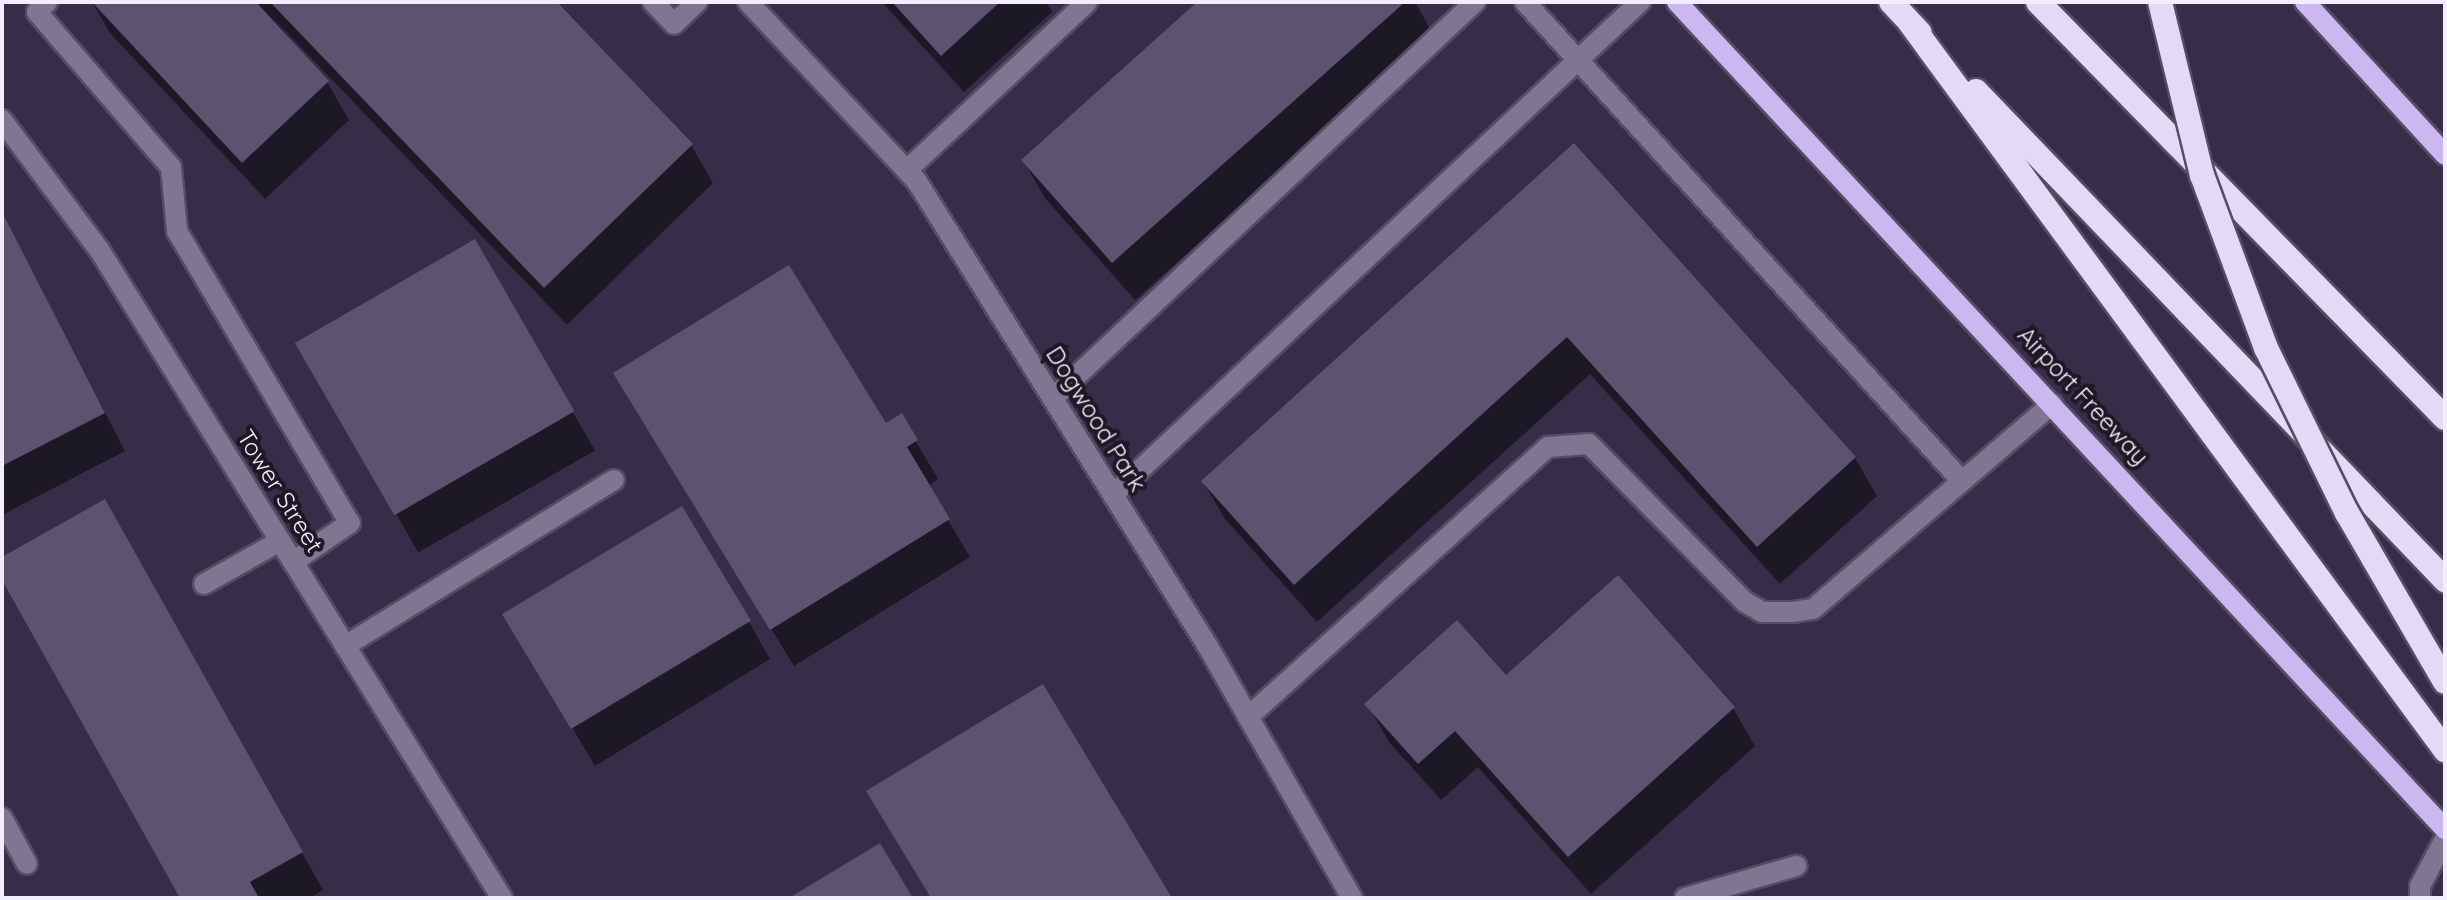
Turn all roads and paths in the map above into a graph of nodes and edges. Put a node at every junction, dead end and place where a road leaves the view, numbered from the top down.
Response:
1 (47, 2) edge
2 (653, 2) edge
3 (697, 2) edge
4 (748, 2) edge
5 (1087, 2) edge
6 (1475, 2) edge
7 (1525, 2) edge
8 (1640, 2) edge
9 (1677, 2) edge
10 (1891, 2) edge
11 (2038, 2) edge
12 (2160, 2) edge
13 (2305, 2) edge
14 (1910, 23) junction
15 (1575, 61) junction
16 (2, 120) edge
17 (2445, 155) edge
18 (907, 170) junction
19 (1053, 398) junction
20 (2052, 404) junction
21 (2445, 418) edge
22 (614, 480) dead end
23 (1962, 481) junction
24 (1113, 495) junction
25 (280, 541) junction
26 (293, 562) junction
27 (2445, 580) edge
28 (204, 584) dead end
29 (345, 646) junction
30 (2445, 682) edge
31 (1248, 717) junction
32 (2445, 750) edge
33 (2, 818) edge
34 (2445, 829) edge
35 (2445, 839) edge
36 (27, 864) dead end
37 (1796, 866) dead end
38 (502, 898) edge
39 (1352, 898) edge
40 (1685, 898) edge
41 (2420, 898) edge

1 - 26 street
2 - 3 street
4 - 18 street, Dogwood Park
5 - 18 street
6 - 19 street
7 - 15 street
8 - 15 street
9 - 20 main road, Airport Freeway
10 - 14 highway
11 - 21 highway
12 - 30 highway, bridge
13 - 17 main road
14 - 27 highway
14 - 32 highway
15 - 23 street
15 - 24 street
16 - 25 street, Tower Street
18 - 19 street, Dogwood Park
19 - 24 street, Dogwood Park
20 - 23 street
20 - 34 main road, Airport Freeway
22 - 29 street
23 - 31 street
24 - 31 street, Dogwood Park
25 - 26 street, Tower Street
25 - 28 street
26 - 29 street, Tower Street
29 - 38 street, Tower Street
31 - 39 street, Dogwood Park
33 - 36 street
35 - 41 street
37 - 40 street

